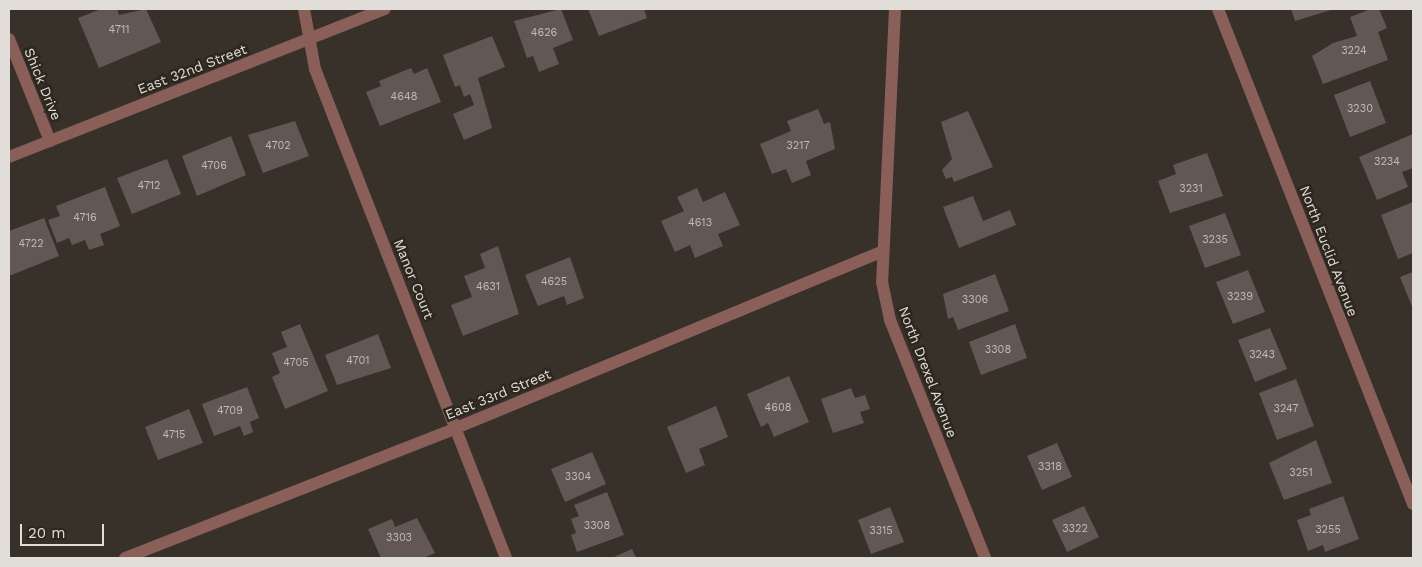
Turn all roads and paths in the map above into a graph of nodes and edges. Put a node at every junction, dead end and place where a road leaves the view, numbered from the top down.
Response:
1 (304, 9) edge
2 (385, 9) edge
3 (895, 9) edge
4 (1218, 9) edge
5 (9, 39) edge
6 (310, 40) junction
7 (50, 141) junction
8 (9, 157) edge
9 (881, 252) junction
10 (456, 428) junction
11 (1413, 504) edge
12 (125, 558) edge
13 (506, 558) edge
14 (985, 558) edge

1 - 6 street, Manor Court
2 - 6 street, East 32nd Street
3 - 9 street, North Drexel Avenue
4 - 11 street, North Euclid Avenue
5 - 7 street, Shick Drive
6 - 7 street, East 32nd Street
6 - 10 street, Manor Court
7 - 8 street, East 32nd Street
9 - 10 street, East 33rd Street
9 - 14 street, North Drexel Avenue
10 - 12 street, East 33rd Street
10 - 13 street, Manor Court

